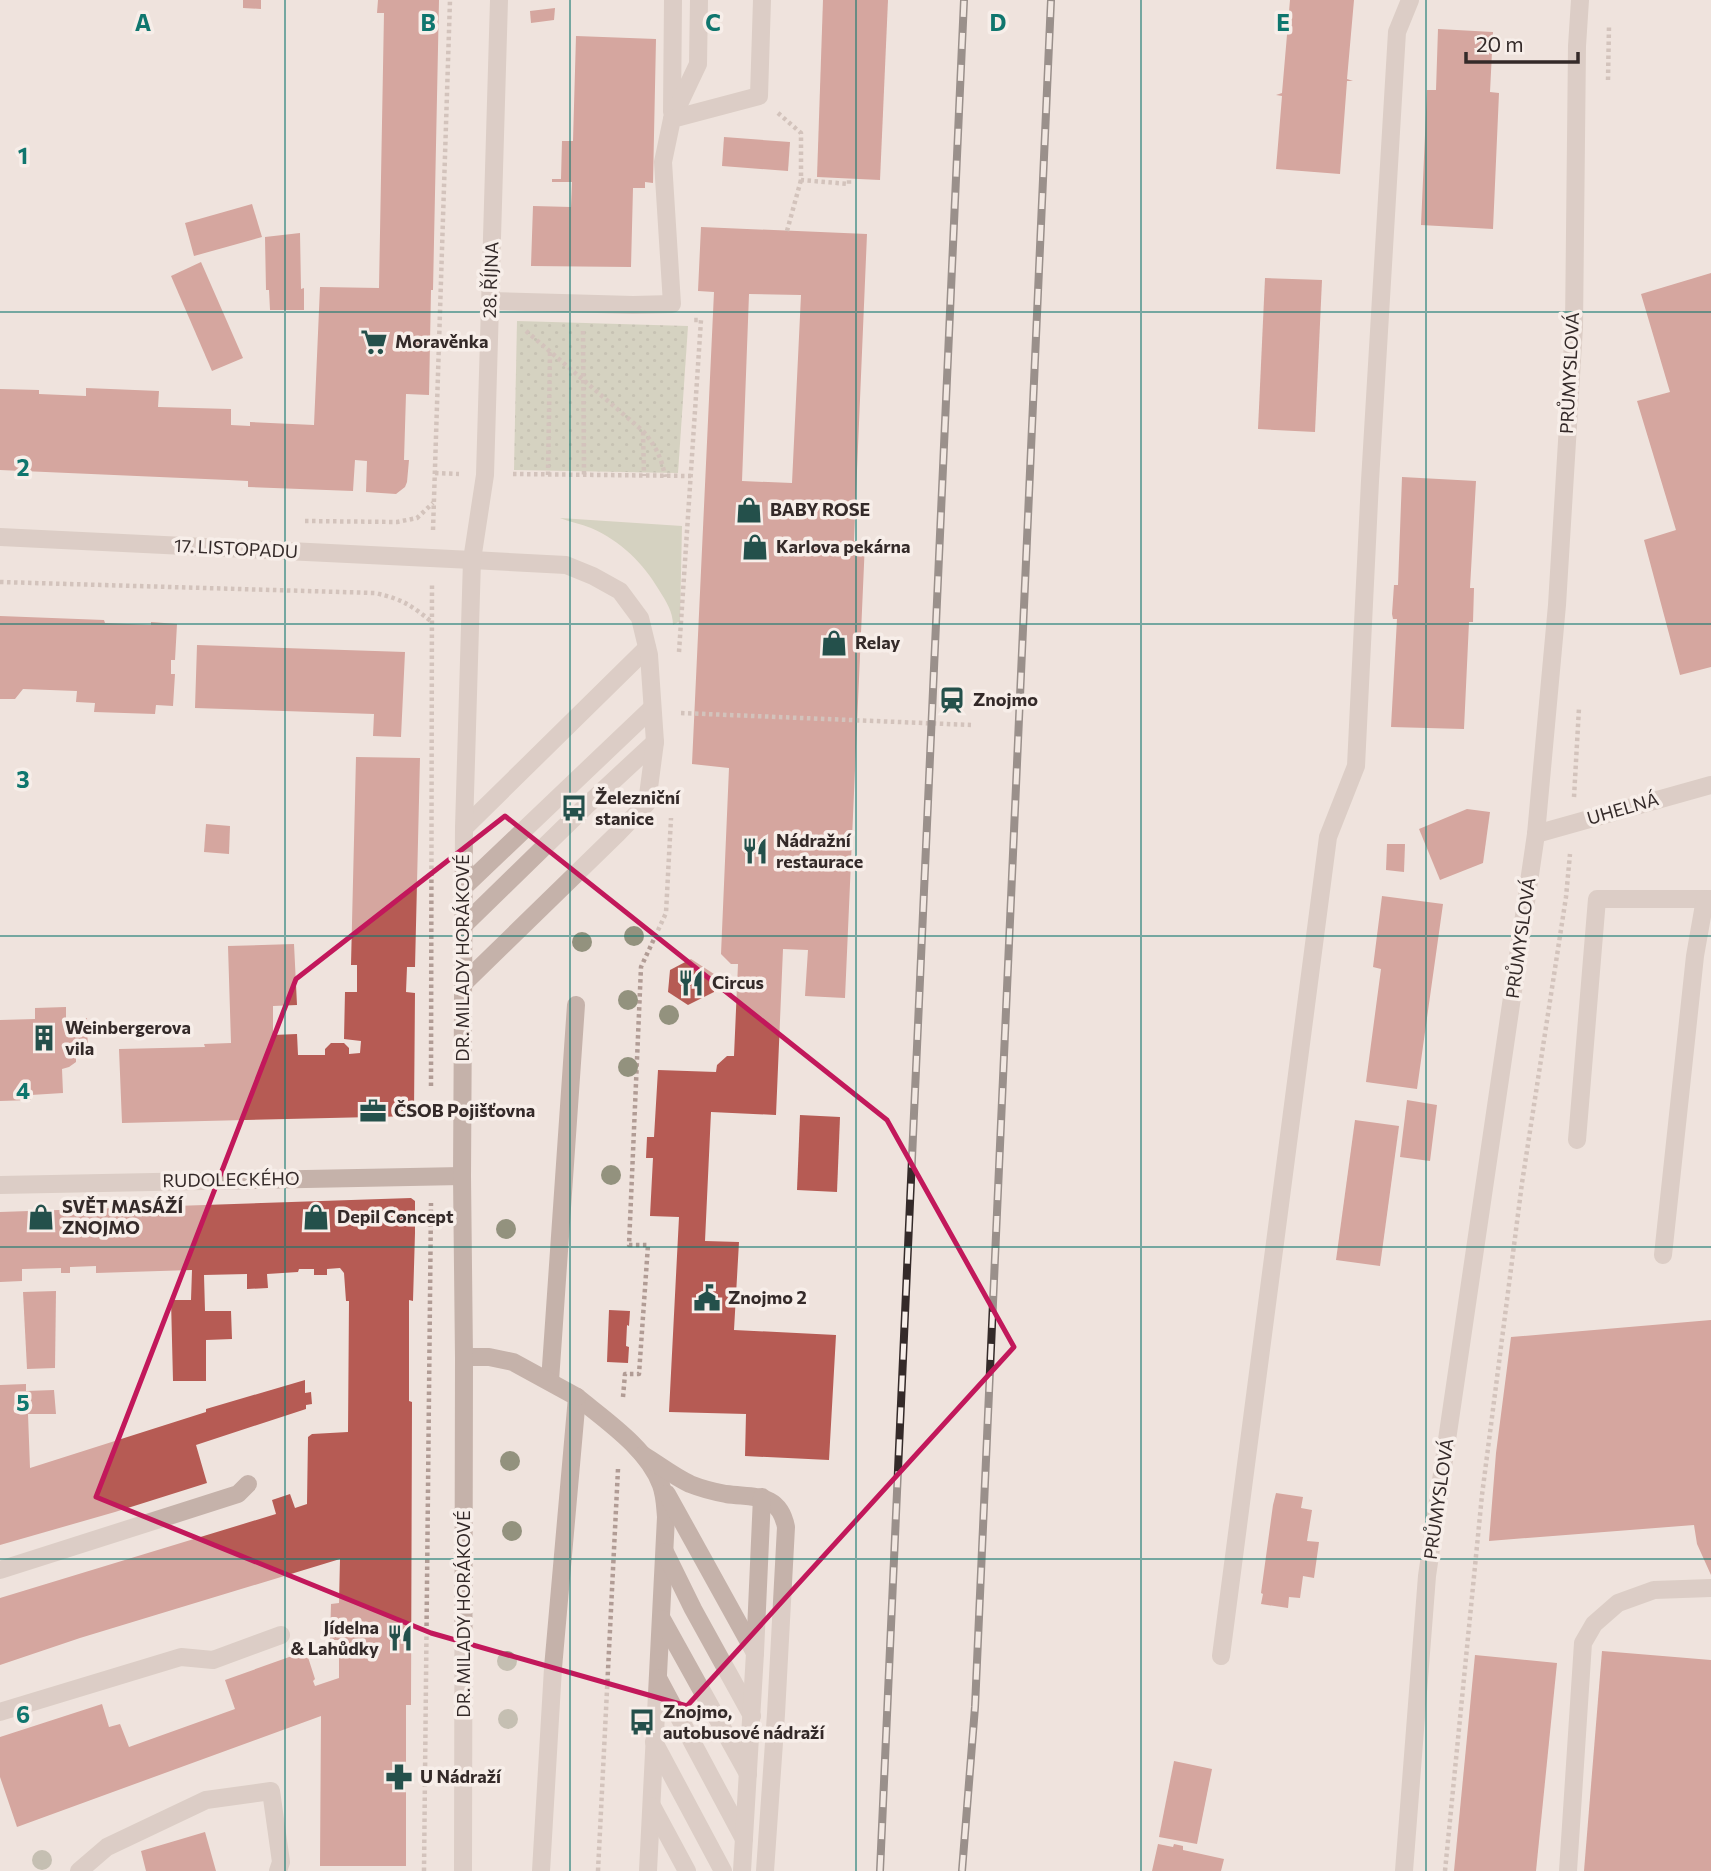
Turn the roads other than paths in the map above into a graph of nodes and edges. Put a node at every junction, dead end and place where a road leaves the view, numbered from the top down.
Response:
1 (499, 0) edge
2 (673, 0) edge
3 (699, 0) edge
4 (762, 0) edge
5 (1410, 0) edge
6 (1580, 0) edge
7 (672, 119) junction
8 (490, 300) junction
9 (0, 537) edge
10 (472, 560) junction
11 (647, 648) junction
12 (652, 708) junction
13 (654, 743) junction
14 (1711, 785) edge
15 (464, 828) junction
16 (1536, 834) junction
17 (465, 886) junction
18 (1708, 899) edge
19 (465, 924) junction
20 (463, 984) junction
21 (576, 1005) dead end
22 (1577, 1140) dead end
23 (462, 1176) junction
24 (0, 1185) edge
25 (1663, 1255) dead end
26 (464, 1357) junction
27 (550, 1381) junction
28 (577, 1397) junction
29 (643, 1455) junction
30 (660, 1481) junction
31 (248, 1484) dead end
32 (762, 1497) junction
33 (664, 1550) junction
34 (0, 1570) edge
35 (1711, 1588) edge
36 (662, 1619) junction
37 (281, 1635) dead end
38 (755, 1653) junction
39 (1221, 1657) dead end
40 (658, 1678) junction
41 (0, 1712) edge
42 (752, 1716) junction
43 (654, 1742) junction
44 (748, 1774) junction
45 (651, 1805) junction
46 (744, 1839) junction
47 (649, 1869) edge
48 (79, 1871) edge
49 (278, 1871) edge
50 (463, 1871) edge
51 (541, 1871) edge
52 (687, 1871) edge
53 (723, 1871) edge
54 (742, 1871) edge
55 (765, 1871) edge
56 (1404, 1871) edge
57 (1568, 1871) edge

1 - 8 street, 28. ŘÍJNA
2 - 7 street
3 - 7 street
4 - 7 street
5 - 39 street
6 - 16 street, PRŮMYSLOVÁ
7 - 8 street
8 - 10 street, 28. ŘÍJNA
9 - 10 street, 17. LISTOPADU
10 - 11 street, 17. LISTOPADU
10 - 15 street, DR. MILADY HORÁKOVÉ
11 - 12 street, 17. LISTOPADU
11 - 15 street
12 - 13 street, 17. LISTOPADU
12 - 17 street
13 - 19 street
13 - 20 street, 17. LISTOPADU
14 - 16 street, UHELNÁ
15 - 17 street, DR. MILADY HORÁKOVÉ
16 - 56 street, PRŮMYSLOVÁ
17 - 19 street, DR. MILADY HORÁKOVÉ
18 - 22 street
18 - 25 street
19 - 20 street, DR. MILADY HORÁKOVÉ
20 - 23 street, DR. MILADY HORÁKOVÉ
21 - 27 street
23 - 24 street, RUDOLECKÉHO
23 - 26 street, DR. MILADY HORÁKOVÉ
26 - 27 street
26 - 50 street, DR. MILADY HORÁKOVÉ
27 - 28 street
28 - 29 street
28 - 51 street
29 - 30 street
29 - 32 street
30 - 33 street
30 - 38 street
31 - 34 street
32 - 38 street
32 - 55 street
33 - 36 street
33 - 42 street
35 - 57 street
36 - 40 street
36 - 44 street
37 - 41 street
38 - 42 street
40 - 43 street
40 - 46 street
42 - 44 street
43 - 45 street
43 - 53 street
44 - 46 street
45 - 47 street
45 - 52 street
46 - 54 street
48 - 49 street

